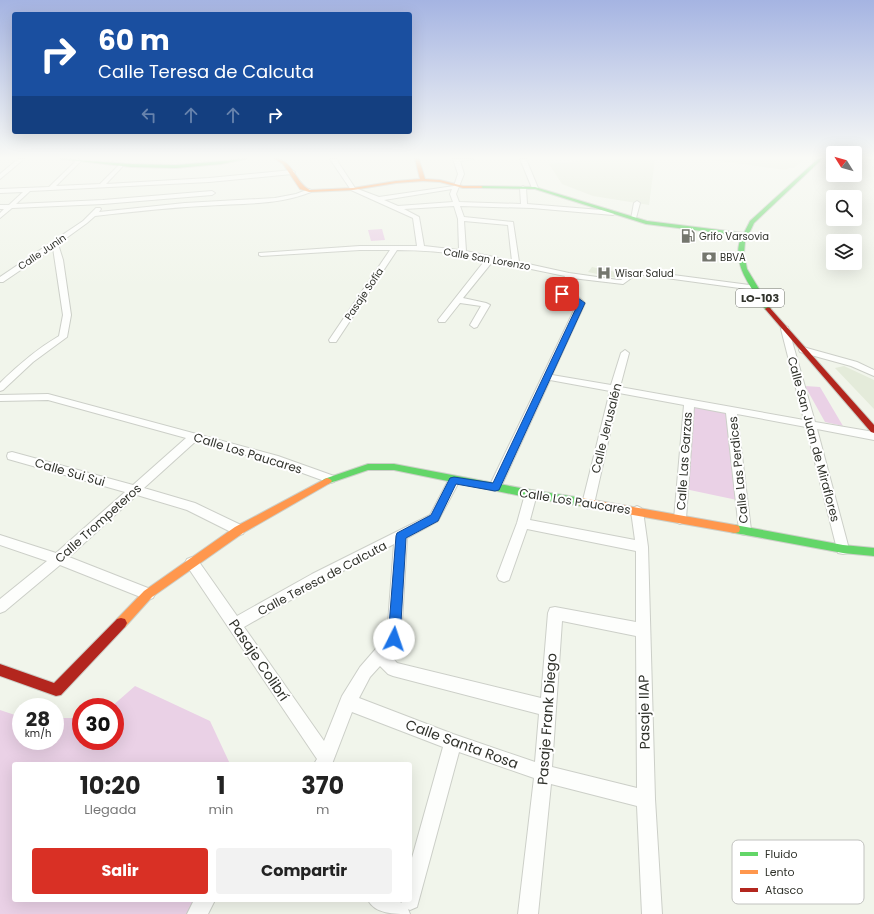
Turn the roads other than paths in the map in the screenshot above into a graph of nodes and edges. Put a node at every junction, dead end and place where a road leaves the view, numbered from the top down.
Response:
1 (16, 202) edge
2 (46, 202) edge
3 (103, 202) edge
4 (241, 202) edge
5 (384, 202) edge
6 (578, 202) edge
7 (774, 202) edge
8 (215, 203) joint
9 (457, 203) junction
10 (637, 203) dead end
11 (524, 204) joint
12 (0, 206) edge
13 (11, 206) junction
14 (398, 208) junction
15 (613, 213) junction
16 (94, 214) junction
17 (0, 216) edge
18 (633, 218) junction
19 (461, 219) junction
20 (744, 235) junction
21 (55, 244) junction
22 (395, 248) junction
23 (420, 248) junction
24 (463, 252) junction
25 (261, 254) dead end
26 (491, 258) junction
27 (516, 263) junction
28 (569, 275) junction
29 (0, 280) edge
30 (754, 288) junction
31 (459, 300) junction
32 (442, 320) dead end
33 (474, 325) dead end
34 (785, 329) junction
35 (333, 340) dead end
36 (803, 350) junction
37 (625, 353) dead end
38 (874, 373) edge
39 (548, 377) junction
40 (0, 388) edge
41 (615, 389) junction
42 (0, 398) edge
43 (689, 403) junction
44 (731, 410) junction
45 (811, 425) junction
46 (874, 430) edge
47 (194, 436) junction
48 (874, 436) edge
49 (12, 456) dead end
50 (330, 479) junction
51 (454, 480) junction
52 (495, 487) junction
53 (133, 490) junction
54 (531, 494) junction
55 (588, 504) junction
56 (637, 511) junction
57 (680, 519) junction
58 (523, 523) junction
59 (239, 530) junction
60 (745, 530) junction
61 (401, 536) junction
62 (0, 540) edge
63 (642, 547) junction
64 (844, 549) junction
65 (874, 552) edge
66 (58, 559) junction
67 (192, 564) junction
68 (504, 576) dead end
69 (148, 594) junction
70 (0, 607) edge
71 (235, 625) junction
72 (642, 630) junction
73 (381, 654) junction
74 (0, 670) edge
75 (348, 702) junction
76 (548, 708) junction
77 (453, 742) junction
78 (324, 761) edge
79 (543, 773) junction
80 (646, 799) junction
81 (412, 893) edge
82 (204, 902) edge
83 (381, 902) edge
84 (409, 902) edge
85 (197, 914) edge
86 (400, 914) edge
87 (406, 914) edge
88 (528, 914) edge
89 (652, 914) edge

1 - 13 street
2 - 13 street
3 - 16 street, Calle Junin
4 - 8 street
5 - 14 street
6 - 15 street
7 - 20 street, LO-103
8 - 16 street
9 - 11 street
9 - 14 street
9 - 19 street
10 - 18 street
11 - 15 street
12 - 13 street
13 - 17 street
14 - 23 street
15 - 18 street
16 - 21 street, Calle Junin
18 - 20 street
19 - 24 street
19 - 27 street
20 - 30 street, LO-103
21 - 29 street, Calle Junin
21 - 40 street
22 - 23 street, Calle San Lorenzo
22 - 25 street, Calle San Lorenzo
22 - 35 street, Pasaje Sofía
23 - 24 street, Calle San Lorenzo
24 - 26 street, Calle San Lorenzo
26 - 27 street, Calle San Lorenzo
26 - 31 street
27 - 28 street, Calle San Lorenzo
28 - 30 street, Calle San Lorenzo
28 - 39 street
30 - 34 street, LO-103
31 - 32 street
31 - 33 street
34 - 36 street, LO-103
34 - 45 street, Calle San Juan de Miraflores
36 - 38 street
36 - 46 street, LO-103
37 - 41 street, Calle Jerusalén
39 - 41 street
39 - 52 street
41 - 43 street
41 - 55 street, Calle Jerusalén
42 - 47 street, Calle Los Paucares
43 - 44 street
43 - 57 street, Calle Las Garzas
44 - 45 street
44 - 60 street, Calle Las Perdices
45 - 48 street
45 - 64 street, Calle San Juan de Miraflores
47 - 50 street, Calle Los Paucares
47 - 53 street, Calle Trompeteros
49 - 53 street, Calle Sui Sui
50 - 51 street, Calle Los Paucares
50 - 59 street
51 - 52 street, Calle Los Paucares
51 - 61 street, Calle Teresa de Calcuta
52 - 54 street, Calle Los Paucares
53 - 59 street, Calle Sui Sui
53 - 66 street, Calle Trompeteros
54 - 55 street, Calle Los Paucares
54 - 58 street
55 - 56 street, Calle Los Paucares
56 - 57 street, Calle Los Paucares
56 - 63 street, Pasaje IIAP
57 - 60 street, Calle Los Paucares
58 - 63 street
58 - 68 street
59 - 67 street
60 - 64 street, Calle Los Paucares
61 - 71 street, Calle Teresa de Calcuta
61 - 73 street
62 - 66 street
63 - 72 street, Pasaje IIAP
64 - 65 street, Calle Los Paucares
66 - 69 street
66 - 70 street, Calle Trompeteros
67 - 69 street
67 - 71 street, Pasaje Colibrí
69 - 74 street
71 - 78 street, Pasaje Colibrí
72 - 76 street, Pasaje Frank Diego
72 - 80 street, Pasaje IIAP
73 - 75 street
73 - 76 street
75 - 77 street, Calle Santa Rosa
75 - 78 street
76 - 79 street, Pasaje Frank Diego
77 - 79 street, Calle Santa Rosa
77 - 81 street
79 - 80 street, Calle Santa Rosa
79 - 88 street, Pasaje Frank Diego
80 - 89 street, Pasaje IIAP
82 - 85 street
83 - 86 street
84 - 87 street

